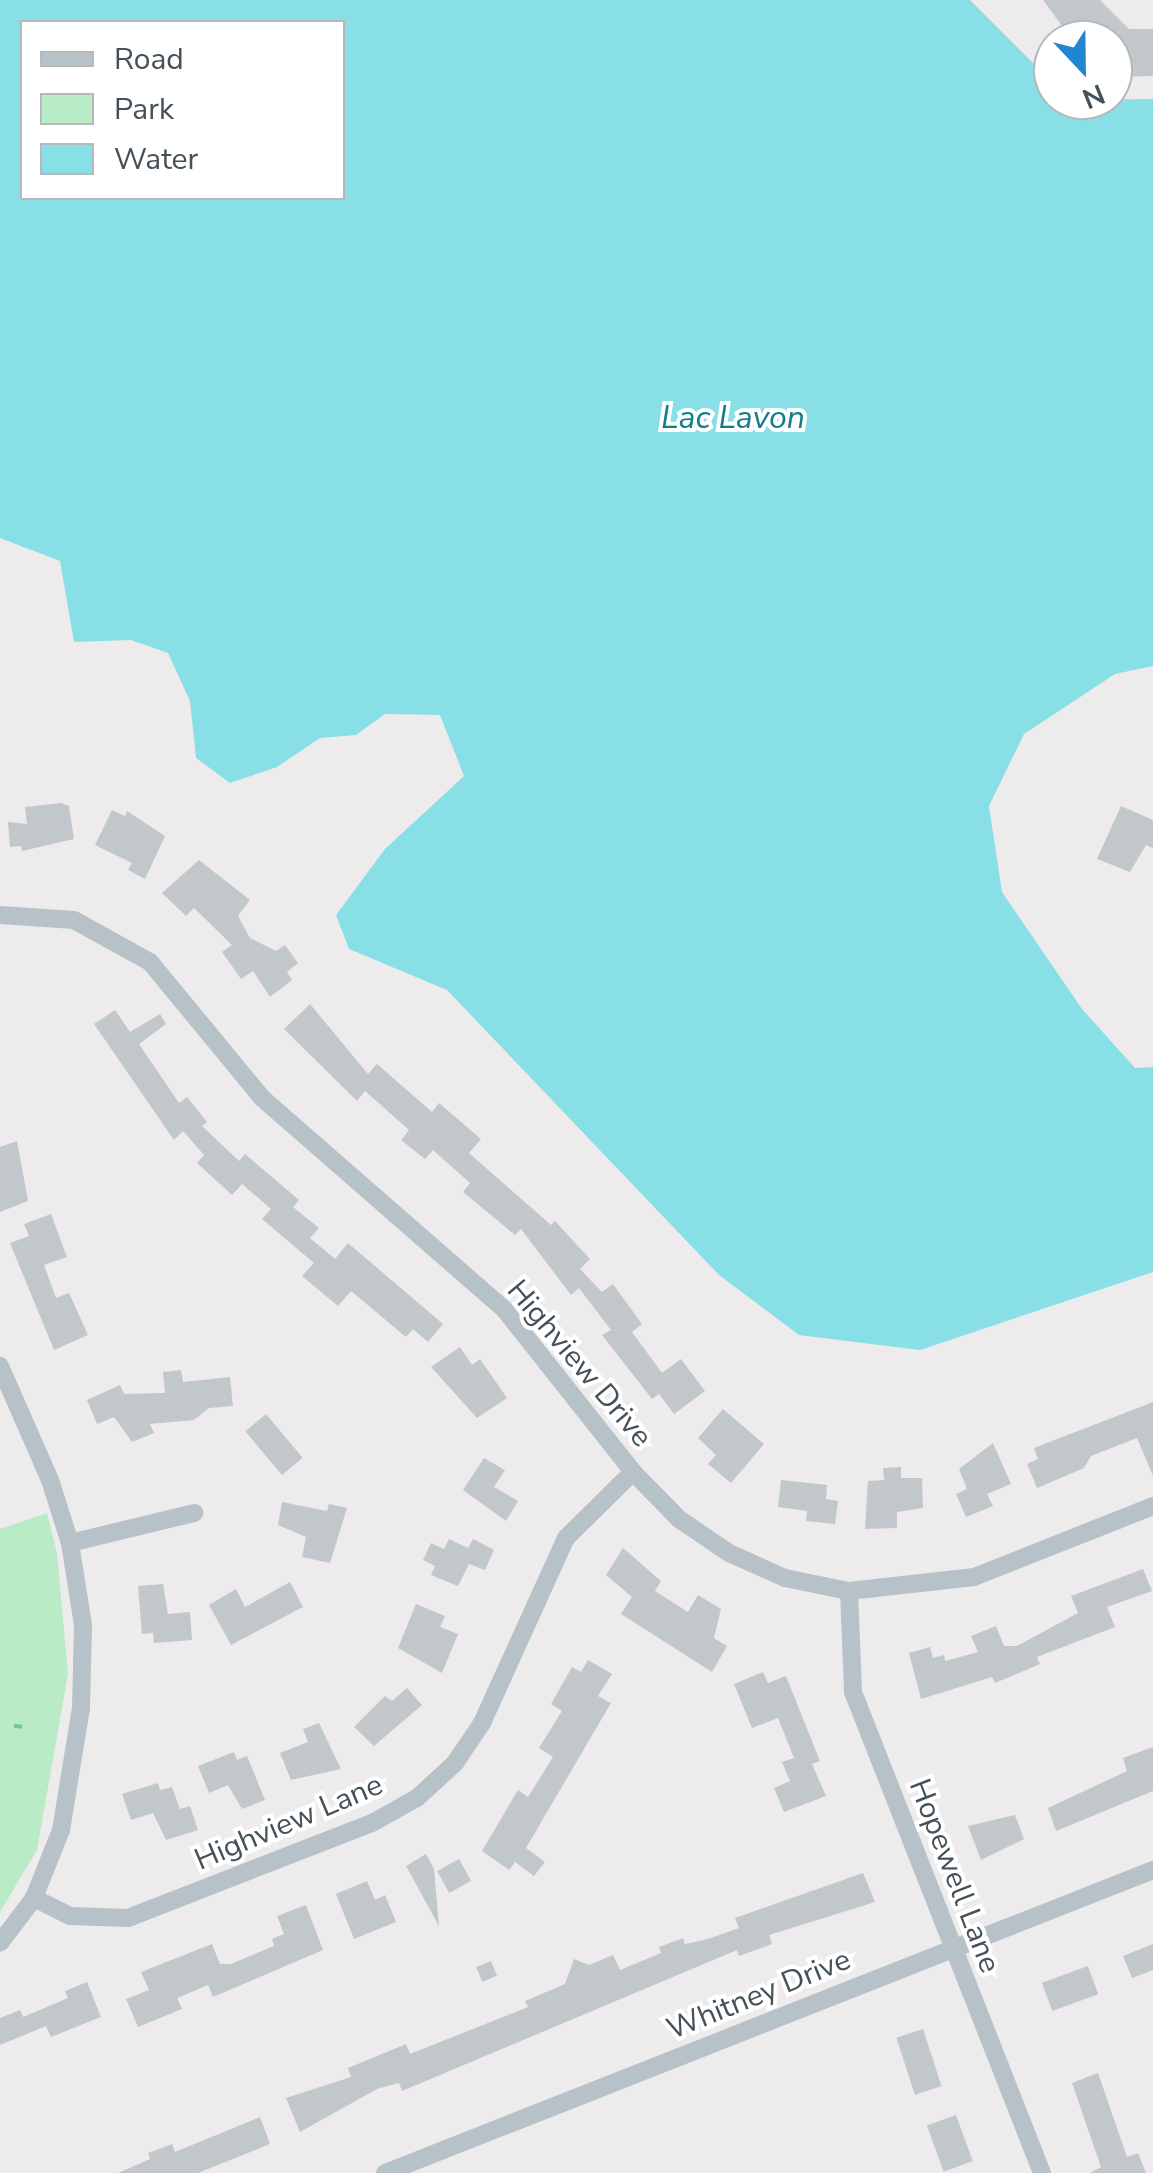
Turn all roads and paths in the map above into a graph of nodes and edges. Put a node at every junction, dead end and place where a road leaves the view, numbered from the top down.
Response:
1 (0, 915) edge
2 (0, 1366) edge
3 (633, 1472) junction
4 (1153, 1506) edge
5 (194, 1513) dead end
6 (70, 1543) junction
7 (850, 1591) junction
8 (14, 1726) dead end
9 (27, 1727) dead end
10 (1153, 1870) edge
11 (34, 1898) junction
12 (0, 1943) edge
13 (952, 1948) junction
14 (385, 2173) edge
15 (1042, 2173) edge

1 - 3 street, Highview Drive
2 - 6 street
3 - 7 street, Highview Drive
3 - 11 street, Highview Lane
4 - 7 street, Highview Drive
5 - 6 street
6 - 11 street
7 - 13 street, Hopewell Lane
8 - 9 path
10 - 13 street, Whitney Drive
11 - 12 street
13 - 14 street, Whitney Drive
13 - 15 street, Hopewell Lane

